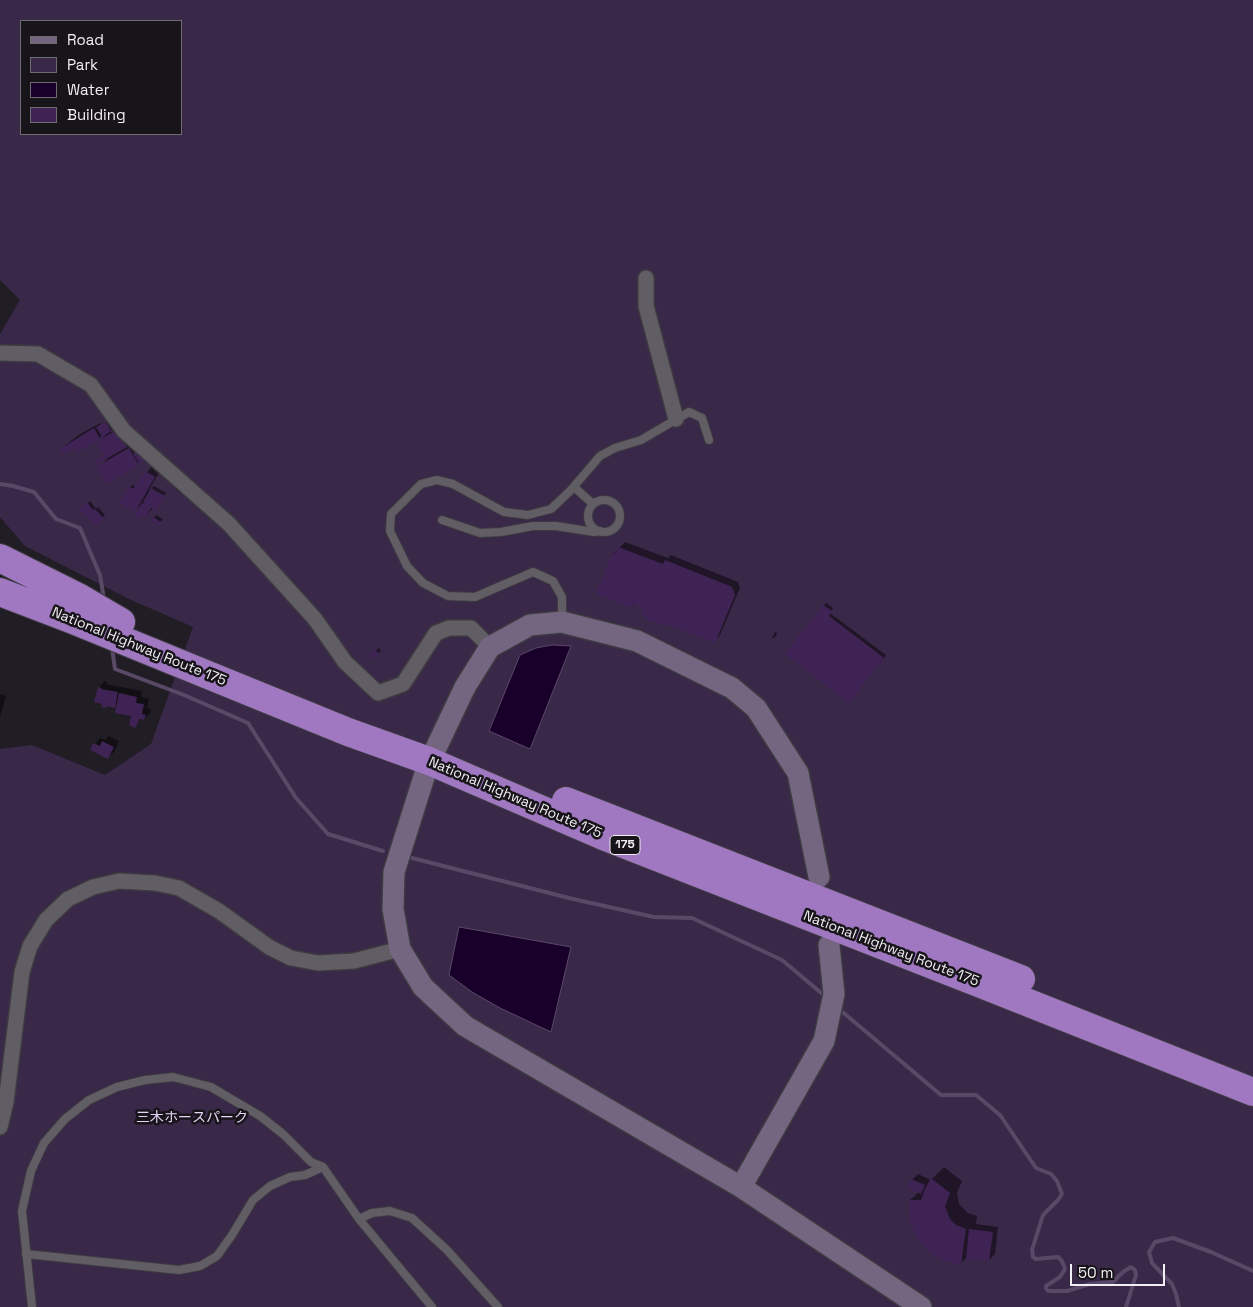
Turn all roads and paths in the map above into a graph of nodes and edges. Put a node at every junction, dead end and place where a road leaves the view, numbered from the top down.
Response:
1 (646, 278) dead end
2 (0, 353) edge
3 (676, 419) junction
4 (709, 440) dead end
5 (574, 486) junction
6 (593, 504) junction
7 (442, 520) dead end
8 (600, 532) junction
9 (0, 558) edge
10 (0, 575) edge
11 (0, 592) edge
12 (121, 622) junction
13 (562, 622) junction
14 (490, 647) junction
15 (433, 754) junction
16 (819, 877) dead end
17 (829, 945) dead end
18 (400, 948) junction
19 (1253, 1073) edge
20 (1253, 1092) edge
21 (0, 1127) edge
22 (323, 1166) junction
23 (741, 1187) junction
24 (359, 1219) junction
25 (26, 1254) junction
26 (32, 1307) edge
27 (432, 1307) edge
28 (498, 1307) edge
29 (921, 1307) edge

1 - 3 street
2 - 14 street
3 - 4 lane
3 - 5 lane
5 - 6 lane
5 - 13 lane
6 - 8 lane
6 - 8 lane
7 - 8 lane
9 - 12 highway
10 - 12 highway, National Highway Route 175 / 175
11 - 15 highway, National Highway Route 175 / 175
12 - 15 highway, National Highway Route 175 / 175
13 - 14 street
13 - 16 street
14 - 15 street
15 - 18 street
15 - 19 highway, National Highway Route 175 / 175
15 - 20 highway, National Highway Route 175 / 175
17 - 23 street
18 - 21 street
18 - 23 street
22 - 24 lane
22 - 25 lane
22 - 25 lane
23 - 29 street
24 - 27 lane
24 - 28 lane
25 - 26 lane

